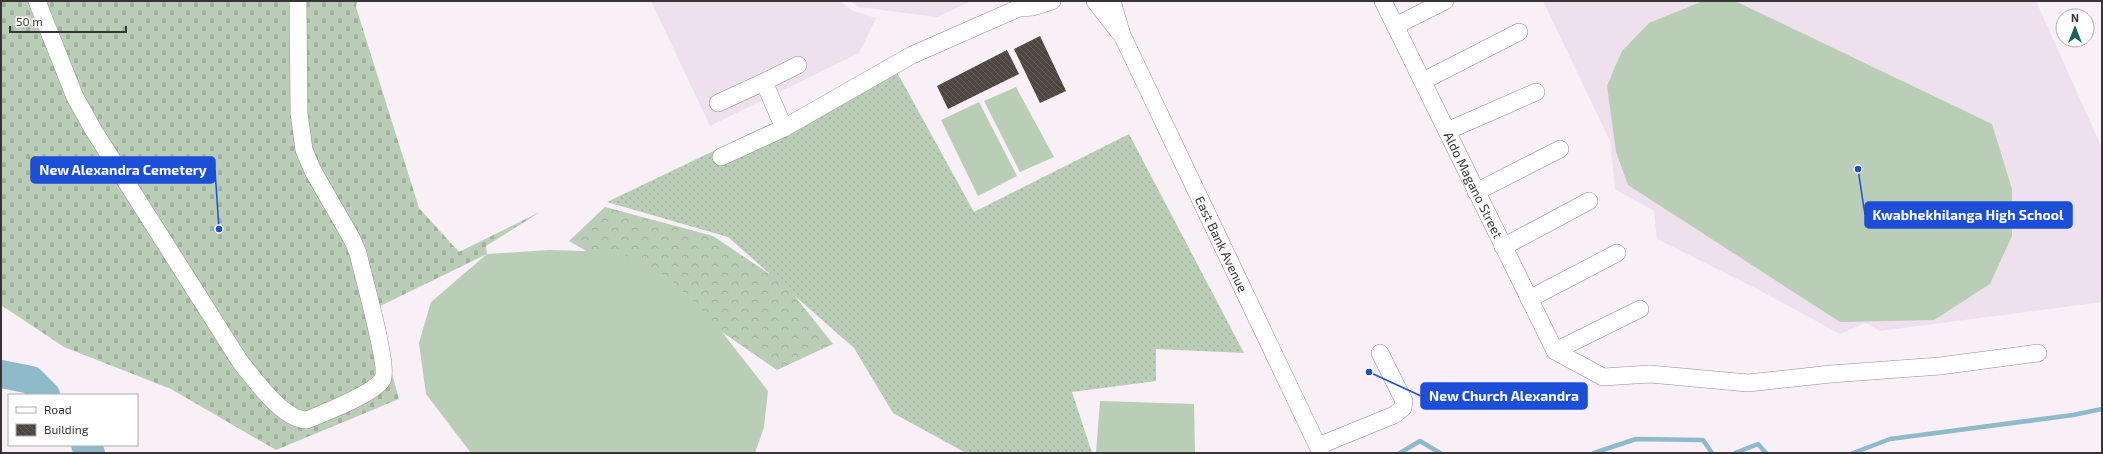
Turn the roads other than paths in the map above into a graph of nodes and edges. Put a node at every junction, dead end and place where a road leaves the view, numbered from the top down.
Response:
1 (37, 1) edge
2 (298, 1) edge
3 (1052, 1) edge
4 (1095, 1) edge
5 (1112, 1) edge
6 (1383, 1) edge
7 (1445, 1) edge
8 (1022, 5) edge
9 (1395, 26) junction
10 (1519, 32) dead end
11 (1122, 35) junction
12 (798, 65) dead end
13 (1423, 81) junction
14 (764, 82) junction
15 (1536, 92) dead end
16 (718, 103) dead end
17 (784, 128) junction
18 (1447, 132) junction
19 (1560, 149) dead end
20 (721, 158) dead end
21 (1476, 192) junction
22 (1589, 201) dead end
23 (1503, 246) junction
24 (1617, 253) dead end
25 (1529, 299) junction
26 (1640, 309) dead end
27 (1555, 350) junction
28 (1380, 353) dead end
29 (2038, 353) dead end
30 (1319, 449) edge

1 - 2 street
3 - 8 street
4 - 11 street, East Bank Avenue
5 - 11 street, East Bank Avenue
6 - 9 street, Aldo Magano Street
7 - 9 street
8 - 17 street
9 - 13 street, Aldo Magano Street
10 - 13 street
11 - 30 street, East Bank Avenue
12 - 14 street
13 - 18 street, Aldo Magano Street
14 - 16 street
14 - 17 street
15 - 18 street
17 - 20 street
18 - 21 street, Aldo Magano Street
19 - 21 street
21 - 23 street, Aldo Magano Street
22 - 23 street
23 - 25 street, Aldo Magano Street
24 - 25 street
25 - 27 street, Aldo Magano Street
26 - 27 street
27 - 29 street
28 - 30 street

